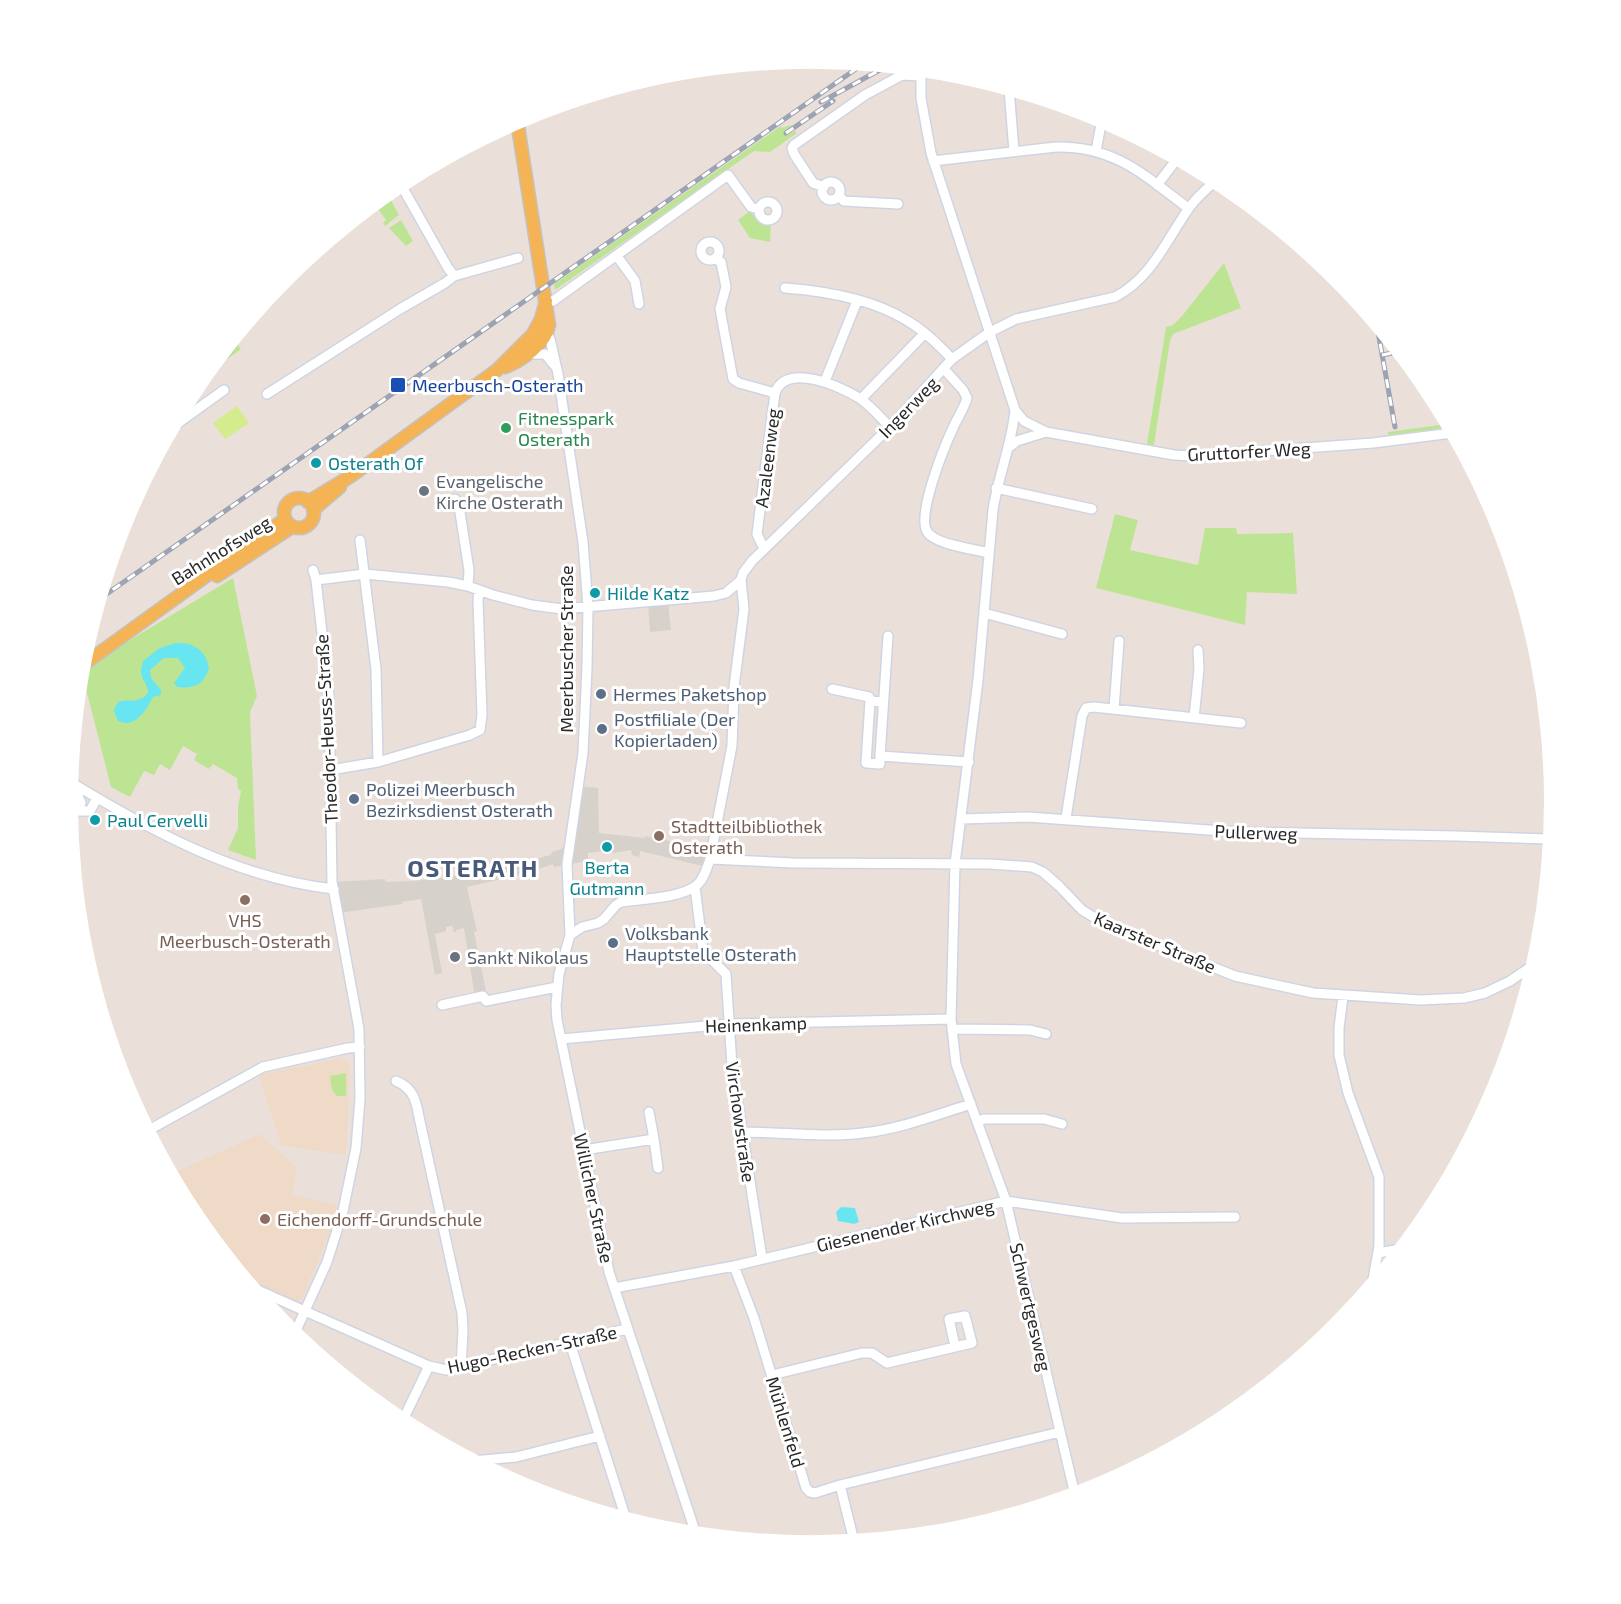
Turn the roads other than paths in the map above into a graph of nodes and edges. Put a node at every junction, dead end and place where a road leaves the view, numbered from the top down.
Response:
1 (904, 75) edge
2 (921, 78) edge
3 (1010, 97) edge
4 (1100, 129) edge
5 (520, 130) edge
6 (1014, 151) junction
7 (1096, 151) junction
8 (933, 160) junction
9 (1173, 165) edge
10 (1157, 185) junction
11 (1209, 187) edge
12 (405, 192) edge
13 (898, 204) dead end
14 (1188, 208) junction
15 (759, 209) dead end
16 (617, 256) junction
17 (518, 258) dead end
18 (715, 259) dead end
19 (454, 276) junction
20 (785, 288) dead end
21 (857, 301) junction
22 (546, 302) junction
23 (639, 304) dead end
24 (990, 332) junction
25 (533, 333) junction
26 (925, 333) junction
27 (547, 334) junction
28 (527, 355) junction
29 (952, 358) junction
30 (944, 369) junction
31 (497, 370) junction
32 (558, 374) junction
33 (825, 381) junction
34 (224, 390) dead end
35 (775, 393) junction
36 (267, 394) dead end
37 (861, 399) junction
38 (1015, 410) junction
39 (191, 411) edge
40 (890, 427) junction
41 (1046, 432) junction
42 (1444, 434) edge
43 (1007, 448) junction
44 (996, 488) junction
45 (455, 499) dead end
46 (311, 506) junction
47 (1092, 509) dead end
48 (288, 523) junction
49 (360, 540) dead end
50 (764, 549) junction
51 (989, 553) junction
52 (313, 570) dead end
53 (366, 574) junction
54 (316, 580) junction
55 (741, 580) junction
56 (468, 586) junction
57 (479, 590) junction
58 (588, 607) junction
59 (984, 613) junction
60 (1062, 634) dead end
61 (888, 636) dead end
62 (1119, 641) dead end
63 (1198, 650) dead end
64 (92, 658) edge
65 (832, 689) dead end
66 (870, 701) junction
67 (884, 702) junction
68 (1114, 709) junction
69 (1194, 718) junction
70 (1241, 723) dead end
71 (880, 756) junction
72 (378, 762) junction
73 (969, 762) junction
74 (330, 770) junction
75 (78, 787) edge
76 (78, 794) edge
77 (97, 798) junction
78 (78, 811) joint
79 (1066, 818) junction
80 (961, 819) junction
81 (1542, 839) edge
82 (568, 852) joint
83 (710, 859) junction
84 (955, 864) junction
85 (695, 887) junction
86 (334, 889) junction
87 (570, 935) junction
88 (1523, 972) edge
89 (557, 987) junction
90 (1343, 996) junction
91 (442, 1005) dead end
92 (951, 1019) junction
93 (729, 1024) junction
94 (952, 1029) junction
95 (1046, 1034) dead end
96 (561, 1039) junction
97 (360, 1047) junction
98 (396, 1082) dead end
99 (971, 1104) junction
100 (650, 1112) dead end
101 (977, 1122) junction
102 (1062, 1124) dead end
103 (154, 1127) edge
104 (742, 1132) junction
105 (654, 1139) junction
106 (584, 1150) junction
107 (658, 1168) dead end
108 (1006, 1202) junction
109 (1235, 1217) dead end
110 (1389, 1252) edge
111 (1378, 1254) junction
112 (762, 1258) junction
113 (734, 1266) junction
114 (1375, 1269) edge
115 (614, 1288) junction
116 (268, 1295) edge
117 (305, 1310) junction
118 (298, 1326) edge
119 (627, 1329) junction
120 (570, 1343) junction
121 (955, 1346) dead end
122 (429, 1366) junction
123 (461, 1368) junction
124 (772, 1375) junction
125 (406, 1413) edge
126 (1060, 1432) junction
127 (600, 1436) junction
128 (487, 1460) edge
129 (840, 1485) junction
130 (1073, 1486) edge
131 (623, 1511) edge
132 (693, 1525) edge
133 (852, 1533) edge

1 - 13 street
2 - 8 street
3 - 6 street
4 - 7 street
5 - 22 main road, Meerbuscher Straße
6 - 7 street
6 - 8 street
7 - 10 street
8 - 24 street
9 - 10 street
10 - 14 street
11 - 14 street, Ingerweg
12 - 19 street
14 - 24 street, Ingerweg
15 - 16 street
16 - 22 street
16 - 23 street
17 - 19 street
18 - 35 street, Azaleenweg
19 - 36 street
20 - 21 street
21 - 26 street
21 - 33 street
22 - 25 main road
22 - 27 main road, Meerbuscher Straße
24 - 29 street, Ingerweg
24 - 38 street
25 - 27 street
25 - 31 main road
26 - 29 street
26 - 37 street
27 - 28 main road
27 - 32 street, Meerbuscher Straße
28 - 31 main road
28 - 32 street
29 - 30 street, Ingerweg
30 - 40 street, Ingerweg
30 - 51 street
31 - 46 main road
32 - 58 street, Meerbuscher Straße
33 - 35 street
33 - 37 street
34 - 39 street
35 - 50 street, Azaleenweg
37 - 40 street
38 - 41 street, Gruttorfer Weg
38 - 43 street, Schwertgesweg
40 - 50 street, Ingerweg
41 - 42 street, Gruttorfer Weg
41 - 43 street, Gruttorfer Weg
43 - 44 street, Schwertgesweg
44 - 47 street
44 - 51 street, Schwertgesweg
45 - 56 street
46 - 48 main road
46 - 48 main road
48 - 64 main road, Bahnhofsweg
49 - 53 street
50 - 55 street, Ingerweg
51 - 59 street, Schwertgesweg
52 - 54 street, Theodor-Heuss-Straße
53 - 54 street, Ingerweg
53 - 56 street, Ingerweg
53 - 72 street
54 - 74 street, Theodor-Heuss-Straße
55 - 58 street, Ingerweg
55 - 83 street
56 - 57 street, Ingerweg
57 - 58 street, Ingerweg
57 - 72 street
58 - 82 street, Meerbuscher Straße
59 - 60 street
59 - 73 street, Schwertgesweg
61 - 67 street
62 - 68 street
63 - 69 street
65 - 66 street
66 - 67 street
66 - 71 street
67 - 71 street
68 - 69 street
68 - 79 street
69 - 70 street
71 - 73 street
72 - 74 street
73 - 80 street, Schwertgesweg
74 - 86 street, Theodor-Heuss-Straße
75 - 77 street
76 - 78 street
77 - 78 street
77 - 86 street
79 - 80 street, Pullerweg
79 - 81 street, Pullerweg
80 - 84 street, Schwertgesweg
82 - 87 street, Willicher Straße
83 - 84 street, Kaarster Straße
83 - 85 street
84 - 90 street, Kaarster Straße
84 - 92 street, Schwertgesweg
85 - 87 street
85 - 93 street, Virchowstraße
86 - 97 street, Theodor-Heuss-Straße
87 - 89 street, Willicher Straße
88 - 90 street, Kaarster Straße
89 - 91 street
89 - 96 street, Willicher Straße
90 - 111 street
92 - 93 street, Heinenkamp
92 - 94 street, Schwertgesweg
93 - 96 street, Heinenkamp
93 - 104 street, Virchowstraße
94 - 95 street
94 - 99 street, Schwertgesweg
96 - 106 street, Willicher Straße
97 - 103 street
97 - 117 street, Theodor-Heuss-Straße
98 - 123 street
99 - 101 street, Schwertgesweg
99 - 104 street
100 - 105 street
101 - 102 street
101 - 108 street, Schwertgesweg
104 - 112 street, Virchowstraße
105 - 106 street
105 - 107 street
106 - 115 street, Willicher Straße
108 - 109 street, Giesenender Kirchweg
108 - 112 street, Giesenender Kirchweg
108 - 126 street, Schwertgesweg
110 - 111 street
111 - 114 street
112 - 113 street, Giesenender Kirchweg
113 - 115 street, Giesenender Kirchweg
113 - 124 street, Mühlenfeld
115 - 119 street, Willicher Straße
116 - 117 street, Hugo-Recken-Straße
117 - 118 street, Theodor-Heuss-Straße
117 - 122 street, Hugo-Recken-Straße
119 - 120 street, Hugo-Recken-Straße
119 - 132 street, Willicher Straße
120 - 123 street, Hugo-Recken-Straße
120 - 127 street
121 - 124 street
122 - 123 street, Hugo-Recken-Straße
122 - 125 street
124 - 129 street, Mühlenfeld
126 - 129 street, Mühlenfeld
126 - 130 street, Schwertgesweg
127 - 128 street
127 - 131 street
129 - 133 street

